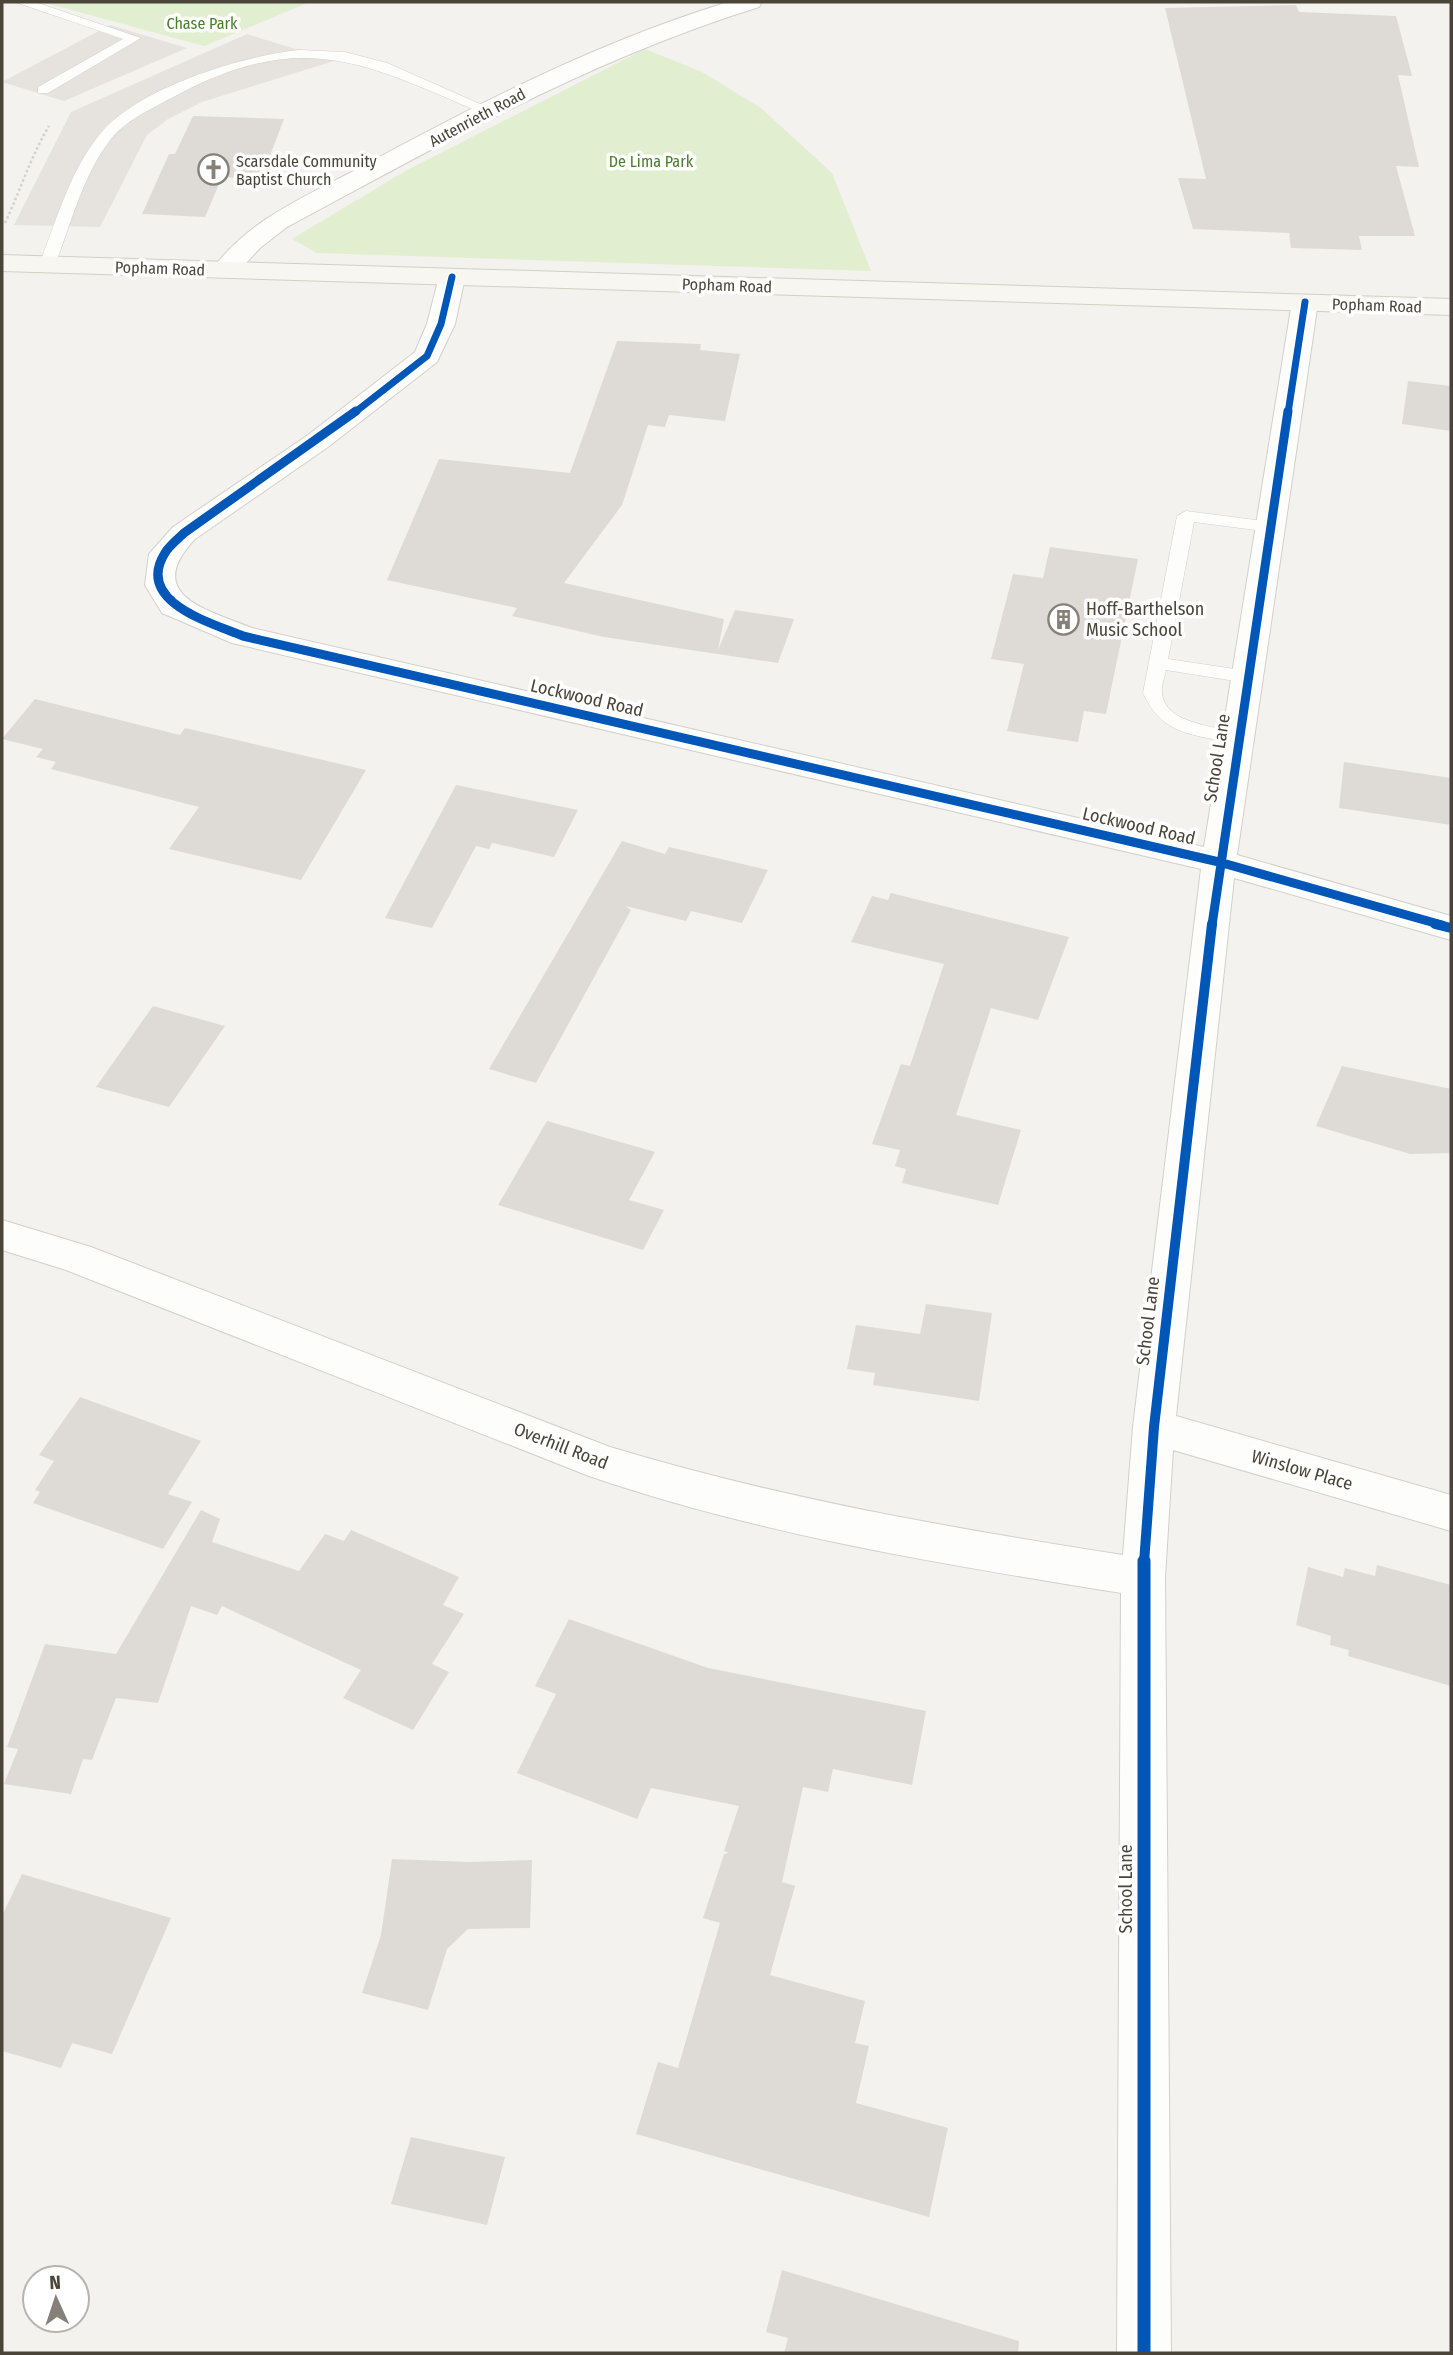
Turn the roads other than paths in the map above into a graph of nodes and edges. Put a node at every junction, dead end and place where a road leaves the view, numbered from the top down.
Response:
1 (22, 2) edge
2 (751, 2) edge
3 (43, 90) road end
4 (489, 111) junction
5 (2, 263) edge
6 (47, 265) junction
7 (225, 270) junction
8 (452, 277) junction
9 (1306, 302) junction
10 (1451, 307) edge
11 (1271, 527) junction
12 (1158, 663) junction
13 (1248, 677) junction
14 (1238, 738) junction
15 (1219, 862) junction
16 (1451, 928) edge
17 (2, 1235) edge
18 (1154, 1427) junction
19 (1451, 1513) edge
20 (1143, 1577) junction
21 (1144, 2353) edge

1 - 3 lane
2 - 4 street, Autenrieth Road
4 - 6 lane
4 - 7 street, Autenrieth Road
5 - 6 main road, Popham Road
6 - 7 main road, Popham Road
7 - 8 main road, Popham Road
8 - 9 main road, Popham Road
8 - 15 street, Lockwood Road
9 - 10 main road, Popham Road
9 - 11 street, School Lane
11 - 12 lane
11 - 13 street, School Lane
12 - 13 lane
12 - 14 lane
13 - 14 street, School Lane
14 - 15 street, School Lane
15 - 16 street, Lockwood Road
15 - 18 street, School Lane
17 - 20 street, Overhill Road
18 - 19 street, Winslow Place
18 - 20 street, School Lane
20 - 21 street, School Lane

